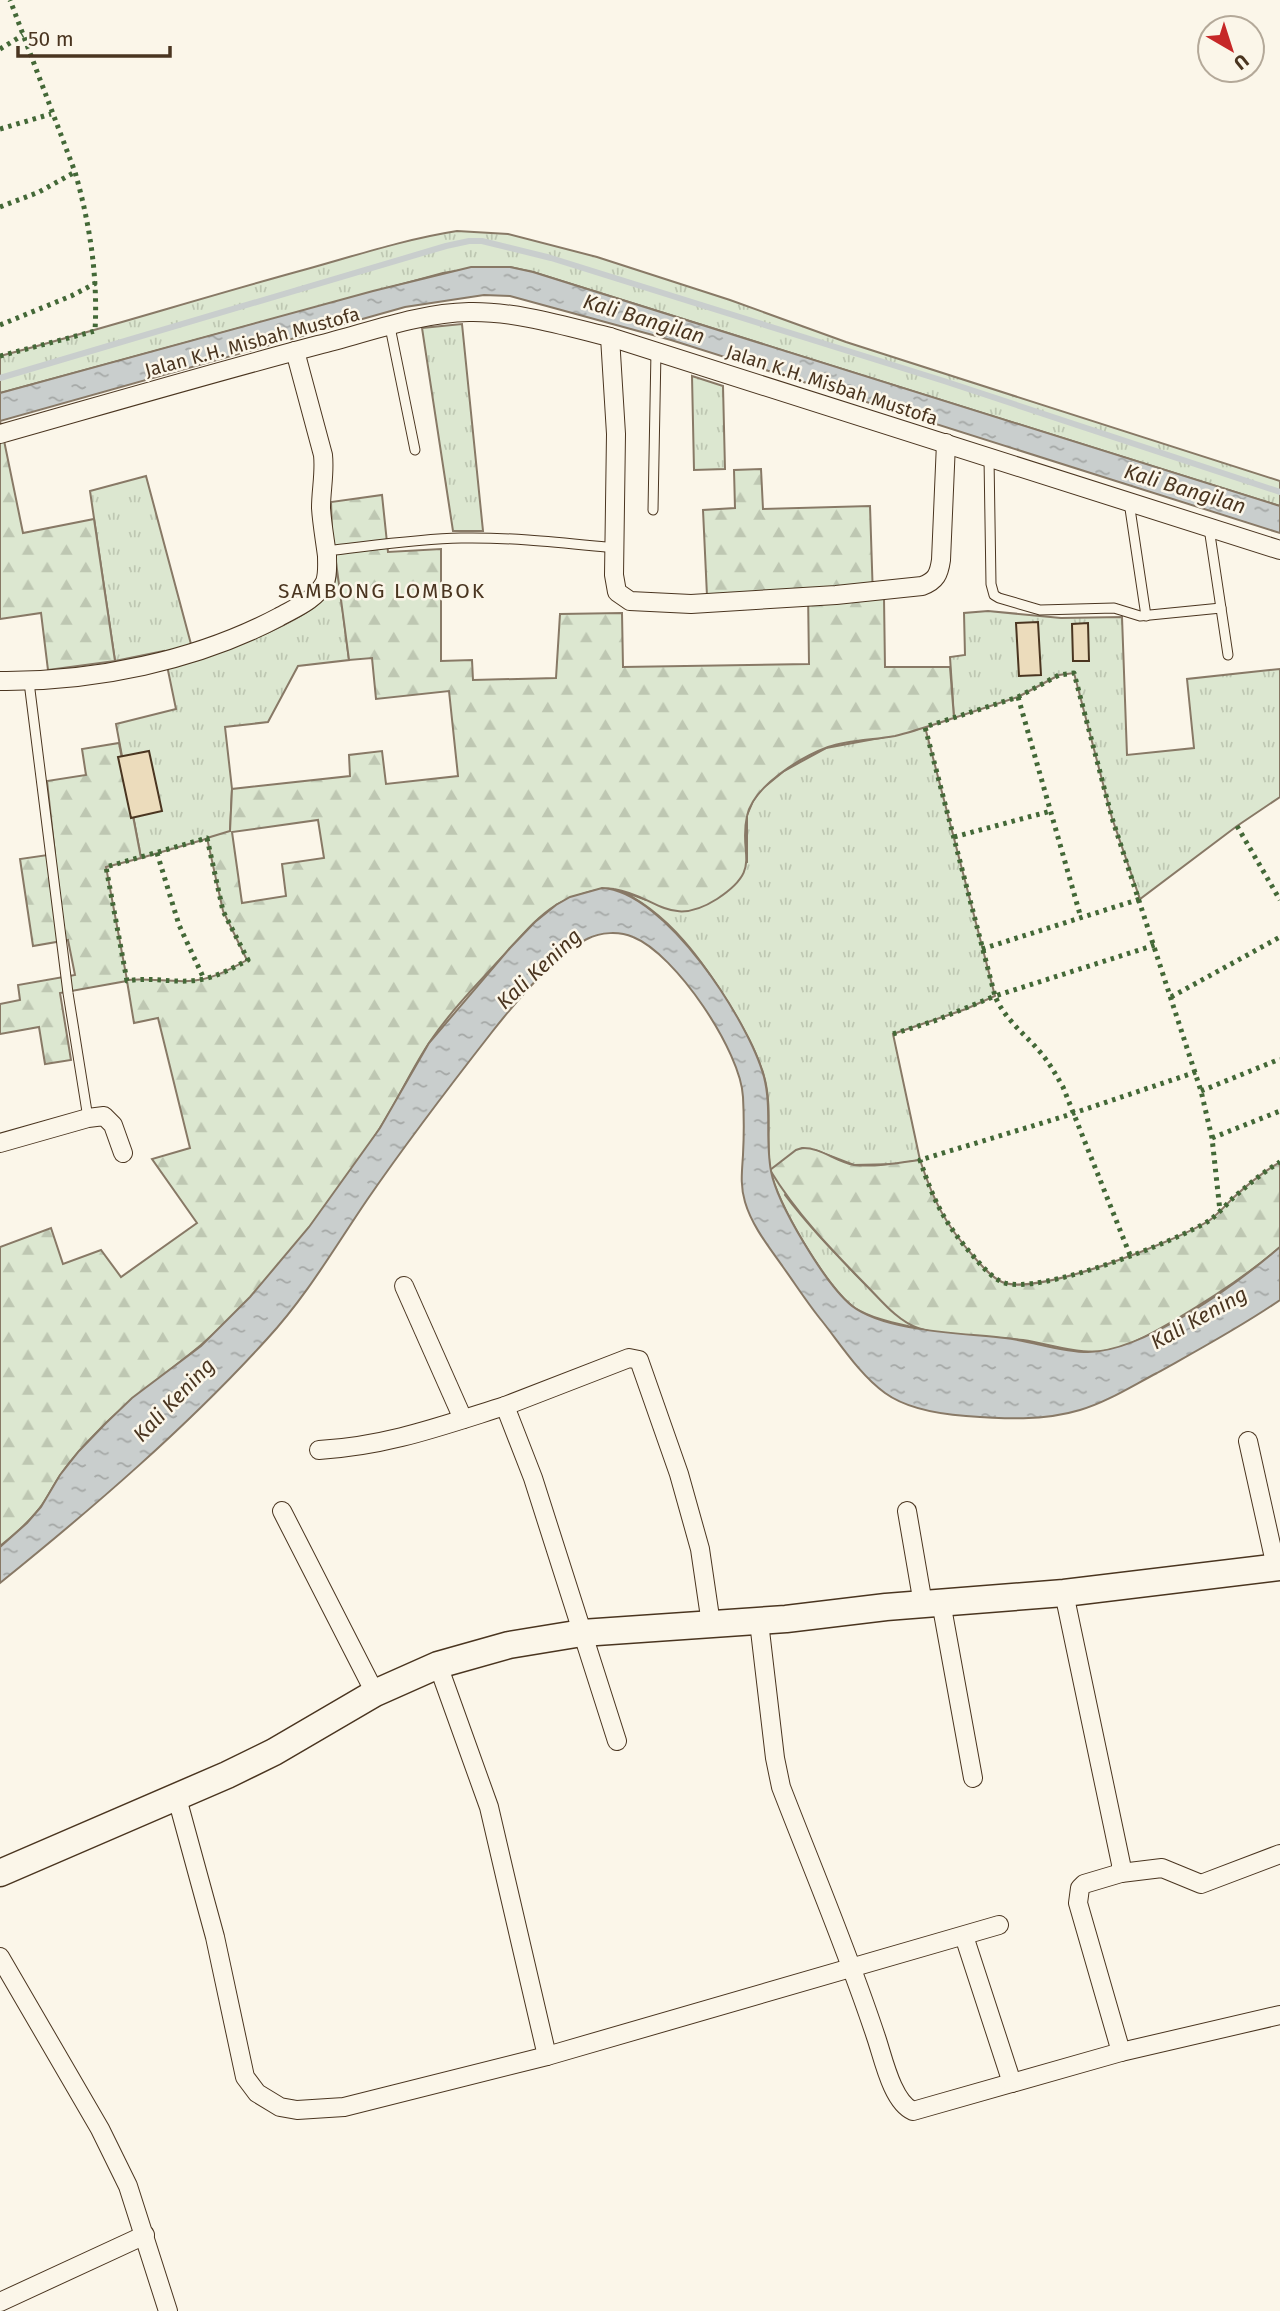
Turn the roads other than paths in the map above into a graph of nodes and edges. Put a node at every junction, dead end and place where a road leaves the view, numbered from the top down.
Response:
1 (390, 327) junction
2 (610, 337) junction
3 (295, 351) junction
4 (656, 351) junction
5 (0, 433) edge
6 (946, 443) junction
7 (415, 450) dead end
8 (989, 457) junction
9 (1129, 502) junction
10 (653, 510) dead end
11 (1209, 528) junction
12 (614, 548) junction
13 (1280, 550) edge
14 (326, 551) junction
15 (1221, 608) junction
16 (1146, 616) junction
17 (1228, 655) dead end
18 (0, 681) edge
19 (29, 681) junction
20 (88, 1118) junction
21 (0, 1143) edge
22 (123, 1153) dead end
23 (404, 1286) dead end
24 (505, 1406) junction
25 (463, 1419) junction
26 (1248, 1441) dead end
27 (319, 1450) dead end
28 (282, 1511) dead end
29 (907, 1511) dead end
30 (1278, 1567) edge
31 (1064, 1593) junction
32 (932, 1603) junction
33 (759, 1622) junction
34 (711, 1624) junction
35 (582, 1633) junction
36 (438, 1665) junction
37 (375, 1693) junction
38 (617, 1741) dead end
39 (973, 1778) dead end
40 (177, 1798) junction
41 (1280, 1854) edge
42 (0, 1873) edge
43 (1121, 1873) junction
44 (999, 1925) dead end
45 (964, 1936) junction
46 (0, 1957) edge
47 (853, 1968) junction
48 (1280, 2015) edge
49 (1121, 2052) junction
50 (547, 2056) junction
51 (1012, 2083) junction
52 (145, 2235) junction
53 (0, 2302) edge
54 (168, 2311) edge

1 - 2 street, Jalan K.H. Misbah Mustofa
1 - 3 street, Jalan K.H. Misbah Mustofa
1 - 7 lane
2 - 4 street, Jalan K.H. Misbah Mustofa
2 - 12 street
3 - 5 street, Jalan K.H. Misbah Mustofa
3 - 14 street
4 - 6 street, Jalan K.H. Misbah Mustofa
4 - 10 lane
6 - 8 street, Jalan K.H. Misbah Mustofa
6 - 12 street
8 - 9 street, Jalan K.H. Misbah Mustofa
8 - 16 lane
9 - 11 street, Jalan K.H. Misbah Mustofa
9 - 16 lane
11 - 13 street, Jalan K.H. Misbah Mustofa
11 - 15 lane
12 - 14 lane
14 - 19 street
15 - 16 lane
15 - 17 lane
18 - 19 street
19 - 20 lane
20 - 21 street
20 - 22 street
23 - 25 street
24 - 25 street
24 - 34 street
24 - 35 street
25 - 27 street
26 - 30 street
28 - 37 street
29 - 32 street
30 - 31 main road
31 - 32 main road
31 - 43 street
32 - 33 main road
32 - 39 street
33 - 34 main road
33 - 47 street
34 - 35 main road
35 - 36 main road
35 - 38 street
36 - 37 main road
36 - 50 street
37 - 40 main road
40 - 42 main road
40 - 50 street
41 - 43 street
43 - 49 street
44 - 45 street
45 - 47 street
45 - 51 street
46 - 52 street
47 - 50 street
47 - 51 street
48 - 49 street
49 - 51 street
52 - 53 street
52 - 54 street

